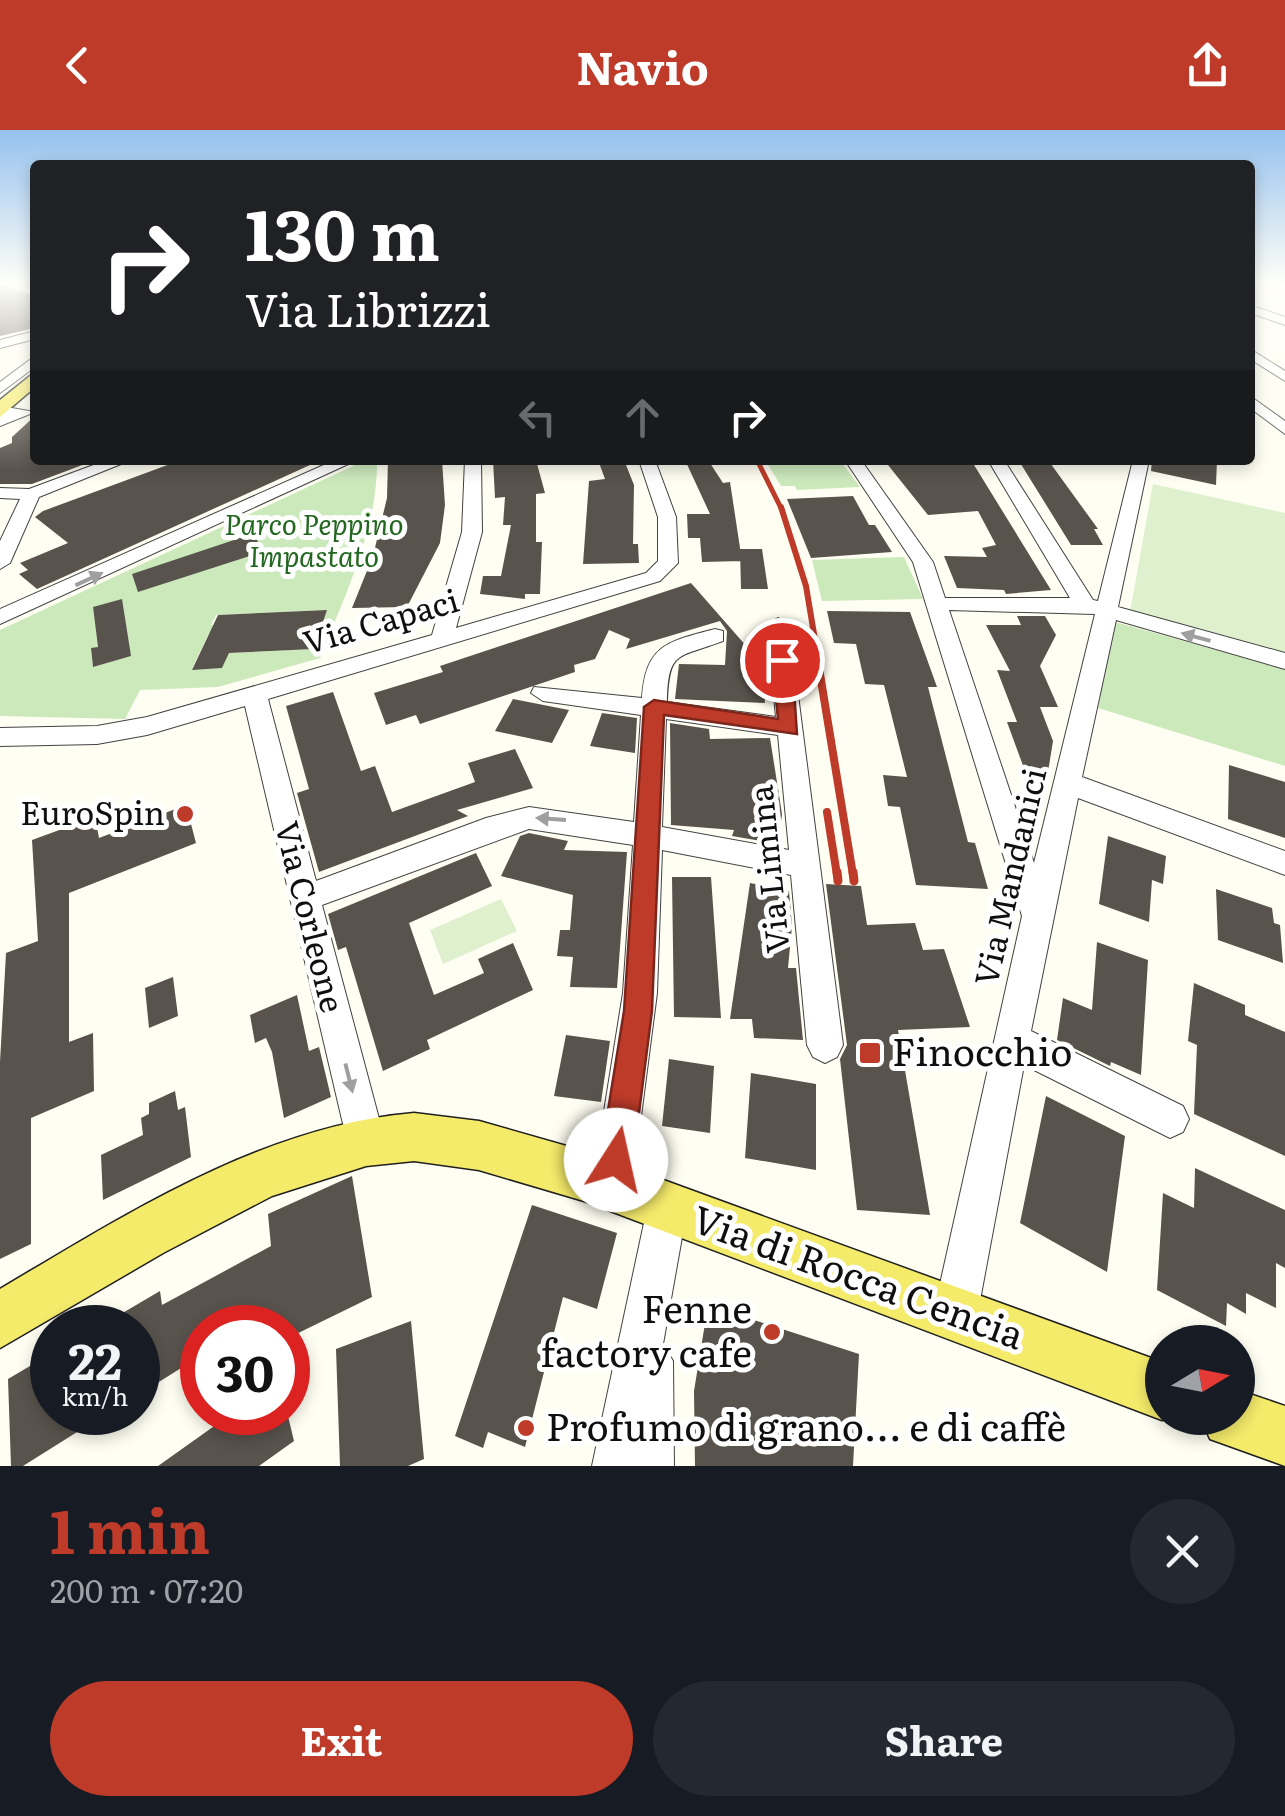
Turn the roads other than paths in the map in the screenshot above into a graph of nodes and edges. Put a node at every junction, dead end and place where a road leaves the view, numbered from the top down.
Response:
1 (1255, 356) edge
2 (30, 367) edge
3 (30, 369) edge
4 (30, 371) edge
5 (0, 372) edge
6 (1285, 376) edge
7 (0, 389) edge
8 (1255, 404) edge
9 (30, 408) edge
10 (30, 409) edge
11 (0, 411) edge
12 (0, 421) edge
13 (1285, 428) edge
14 (109, 465) edge
15 (338, 465) edge
16 (473, 465) edge
17 (648, 465) edge
18 (857, 465) edge
19 (999, 465) edge
20 (1140, 465) edge
21 (0, 494) edge
22 (31, 494) junction
23 (0, 564) edge
24 (935, 604) junction
25 (1096, 609) junction
26 (0, 618) edge
27 (778, 625) dead end
28 (716, 636) dead end
29 (442, 638) junction
30 (1285, 662) edge
31 (254, 693) junction
32 (543, 693) dead end
33 (654, 707) junction
34 (790, 728) junction
35 (0, 736) edge
36 (1068, 783) junction
37 (648, 834) junction
38 (1285, 863) edge
39 (804, 865) junction
40 (303, 899) junction
41 (1037, 917) junction
42 (1011, 1040) junction
43 (825, 1045) dead end
44 (1170, 1119) dead end
45 (366, 1141) junction
46 (612, 1186) junction
47 (668, 1208) junction
48 (649, 1310) junction
49 (956, 1311) junction
50 (0, 1320) edge
51 (1145, 1384) edge
52 (1255, 1426) edge
53 (1285, 1436) edge
54 (616, 1466) edge
55 (650, 1466) edge

1 - 6 street
2 - 5 street
3 - 7 street
4 - 11 main road
8 - 13 street
9 - 11 street
10 - 12 street
14 - 22 street
26 -> 15 street
16 - 29 street
17 - 29 street, Via Capaci
18 - 24 street
19 - 25 street
20 - 25 street, Via Mandanici
21 - 22 street
22 - 23 street
24 - 25 street
24 - 41 street
30 -> 25 street
25 - 36 street, Via Mandanici
27 - 34 street, Via Limina
28 - 33 street
29 - 31 street, Via Capaci
31 - 35 street, Via Capaci
31 - 40 street, Via Corleone
32 - 33 street
33 - 34 street
33 - 37 street
34 - 39 street, Via Limina
36 - 38 street
36 - 41 street, Via Mandanici
37 - 39 street
37 -> 40 street
37 - 46 street
39 - 43 street, Via Limina
40 -> 45 street, Via Corleone
41 - 42 street, Via Mandanici
42 - 44 street
42 - 49 street, Via Mandanici
45 - 46 main road, Via di Rocca Cencia
45 - 50 main road, Via di Rocca Cencia
46 - 47 main road, Via di Rocca Cencia
47 - 48 street
47 - 49 main road, Via di Rocca Cencia
48 - 54 street
48 - 55 street
49 - 51 main road, Via di Rocca Cencia
52 - 53 main road

